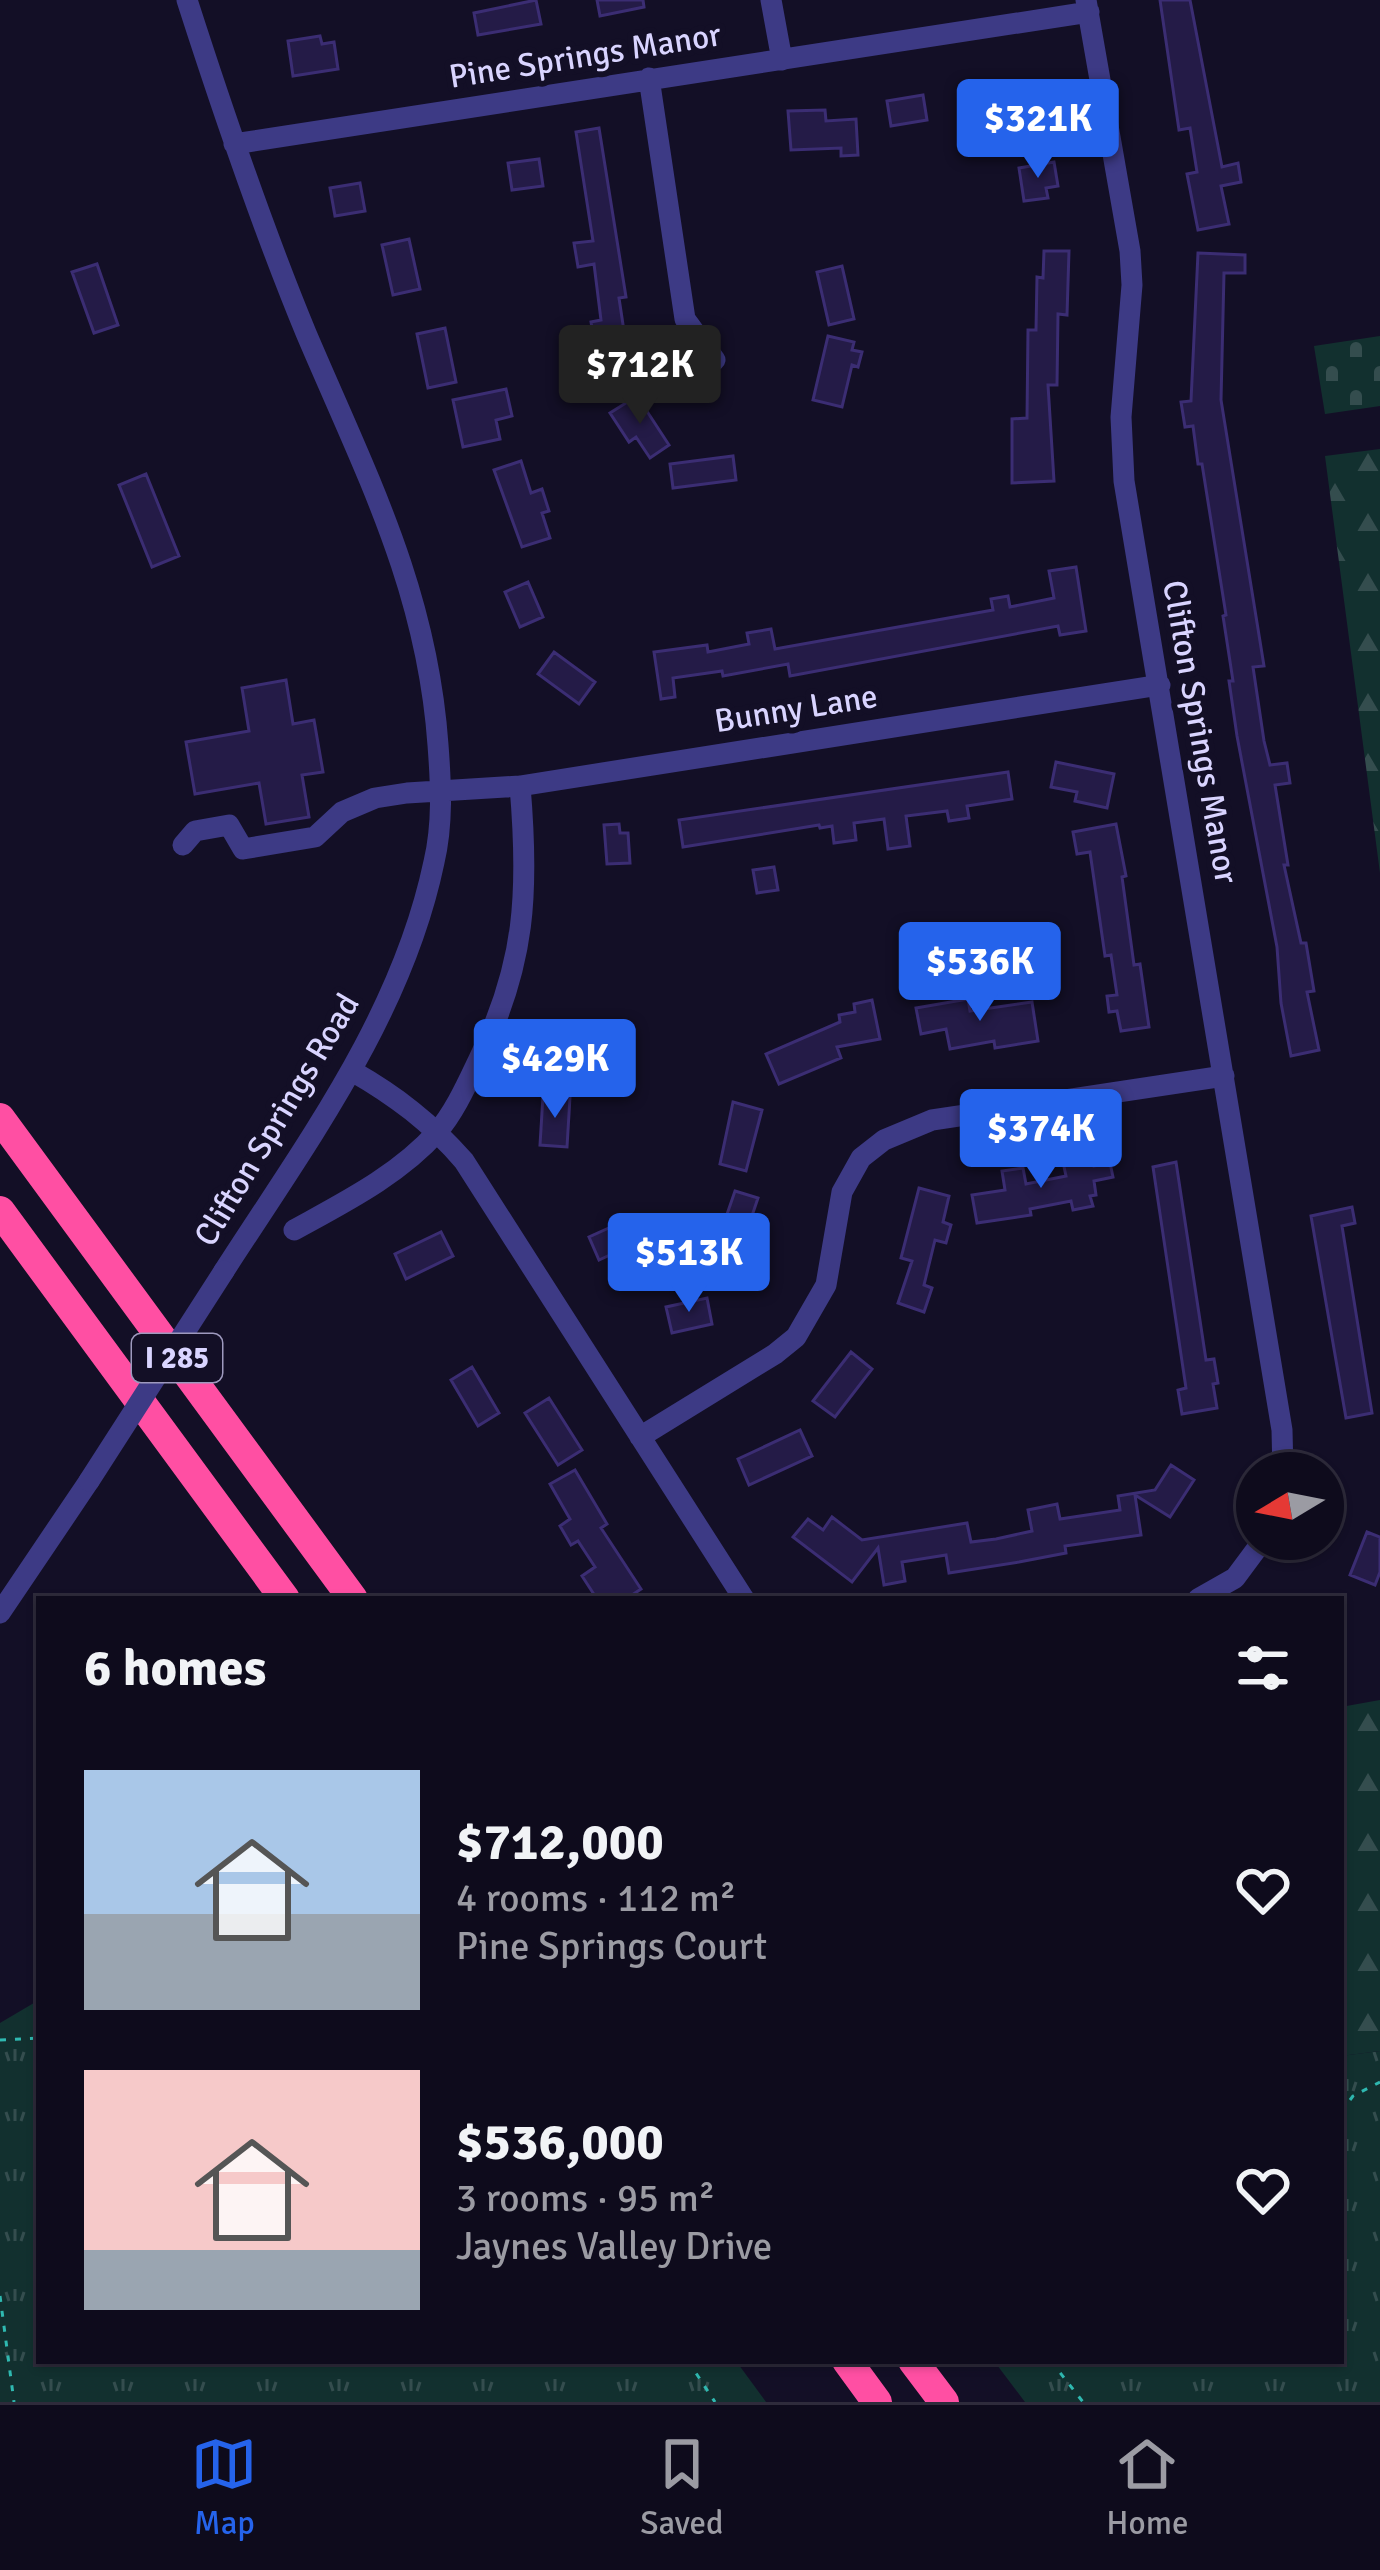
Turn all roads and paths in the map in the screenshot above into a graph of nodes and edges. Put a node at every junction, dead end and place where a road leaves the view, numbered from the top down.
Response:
1 (187, 0) edge
2 (771, 0) edge
3 (1088, 6) edge
4 (782, 60) junction
5 (649, 78) junction
6 (233, 144) junction
7 (715, 360) dead end
8 (1160, 685) junction
9 (520, 786) junction
10 (442, 792) junction
11 (183, 845) dead end
12 (352, 1071) junction
13 (1224, 1076) junction
14 (0, 1118) edge
15 (438, 1131) junction
16 (0, 1211) edge
17 (294, 1230) dead end
18 (640, 1437) junction
19 (1283, 1452) edge
20 (1248, 1560) edge
21 (283, 1596) edge
22 (351, 1596) edge
23 (742, 1596) edge
24 (1203, 1596) edge
25 (3, 1602) edge
26 (36, 2038) edge
27 (0, 2040) edge
28 (1380, 2082) edge
29 (1344, 2108) edge
30 (0, 2296) edge
31 (690, 2364) edge
32 (849, 2364) edge
33 (916, 2364) edge
34 (1053, 2364) edge
35 (14, 2402) edge
36 (715, 2402) edge
37 (878, 2402) edge
38 (944, 2402) edge
39 (1083, 2402) edge

1 - 6 street, Clifton Springs Road
2 - 4 street
3 - 4 street, Pine Springs Manor
3 - 8 street, Clifton Springs Manor
4 - 5 street, Pine Springs Manor
5 - 6 street, Pine Springs Manor
5 - 7 street
6 - 10 street, Clifton Springs Road
8 - 9 street, Bunny Lane
8 - 13 street, Clifton Springs Manor
9 - 10 street, Bunny Lane
9 - 15 street
10 - 11 street, Bunny Lane
10 - 12 street, Clifton Springs Road
12 - 15 street
12 - 25 street, Clifton Springs Road, bridge
13 - 18 street
13 - 19 street, Clifton Springs Manor
14 - 22 highway, I 285
15 - 17 street
15 - 18 street
16 - 21 highway, I 285
18 - 23 street
20 - 24 street
26 - 27 path
28 - 29 path
30 - 35 path
31 - 36 path
32 - 37 highway
33 - 38 highway
34 - 39 path

